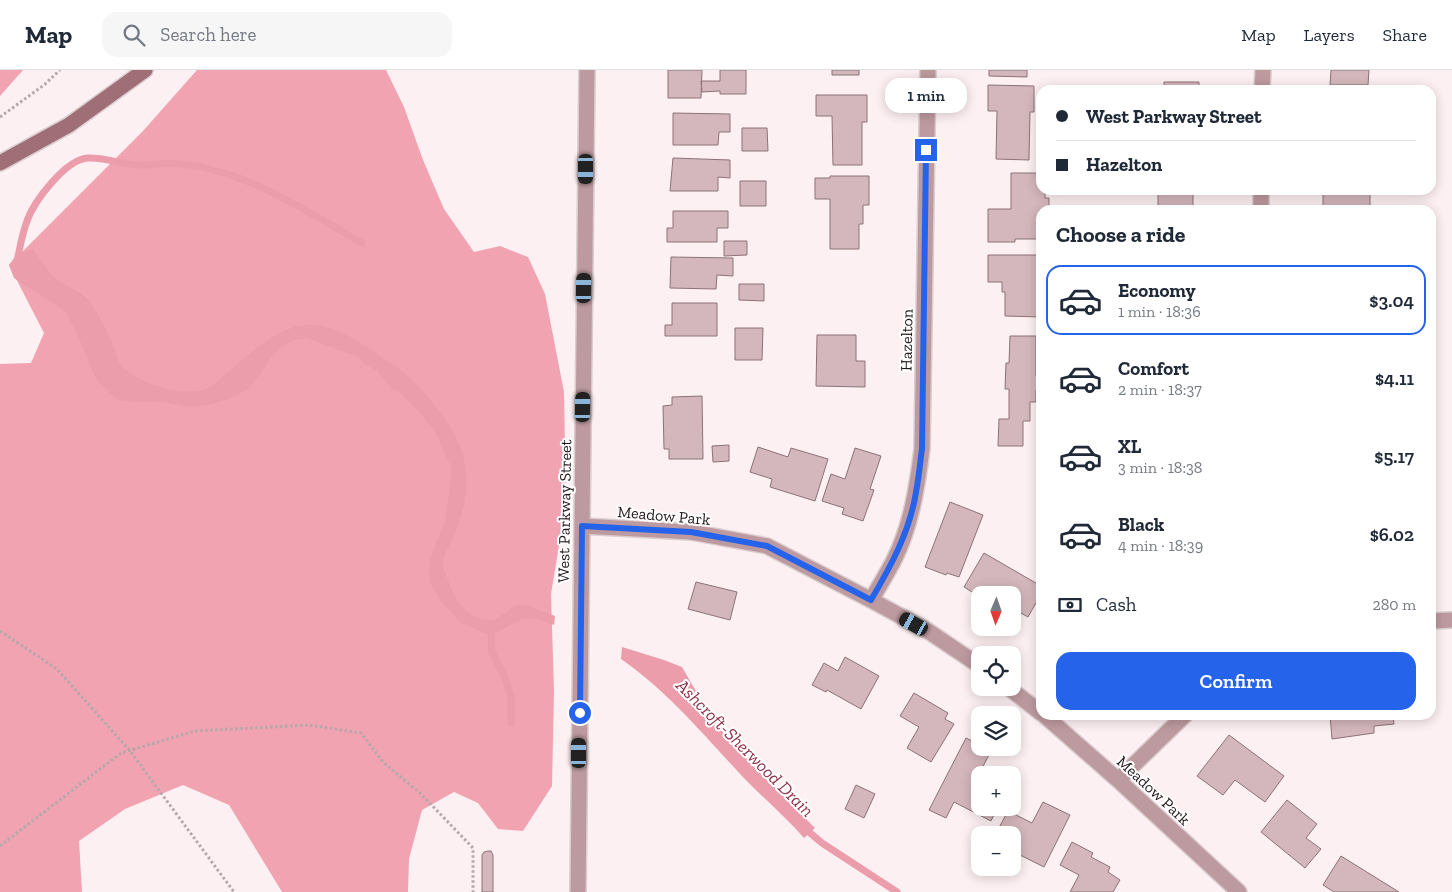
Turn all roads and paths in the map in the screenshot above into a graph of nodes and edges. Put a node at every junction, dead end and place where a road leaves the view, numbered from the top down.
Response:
1 (60, 70) edge
2 (145, 70) edge
3 (586, 70) edge
4 (928, 70) edge
5 (1263, 70) edge
6 (1262, 85) edge
7 (0, 118) edge
8 (0, 163) edge
9 (582, 526) junction
10 (871, 600) junction
11 (1452, 620) edge
12 (1436, 621) edge
13 (0, 631) edge
14 (971, 660) edge
15 (1019, 696) edge
16 (1036, 709) edge
17 (1049, 720) edge
18 (1180, 720) edge
19 (130, 751) junction
20 (1118, 780) junction
21 (0, 846) edge
22 (234, 892) edge
23 (473, 892) edge
24 (578, 892) edge
25 (1239, 892) edge

1 - 7 path
2 - 8 main road
3 - 9 street, West Parkway Street
4 - 10 street, Hazelton
5 - 6 street
9 - 10 street, Meadow Park
9 - 24 street, West Parkway Street
10 - 14 street, Meadow Park
11 - 12 street
13 - 19 path
15 - 16 street, Meadow Park
17 - 20 street, Meadow Park
18 - 20 street
19 - 21 path
19 - 22 path
19 - 23 path
20 - 25 street, Meadow Park

